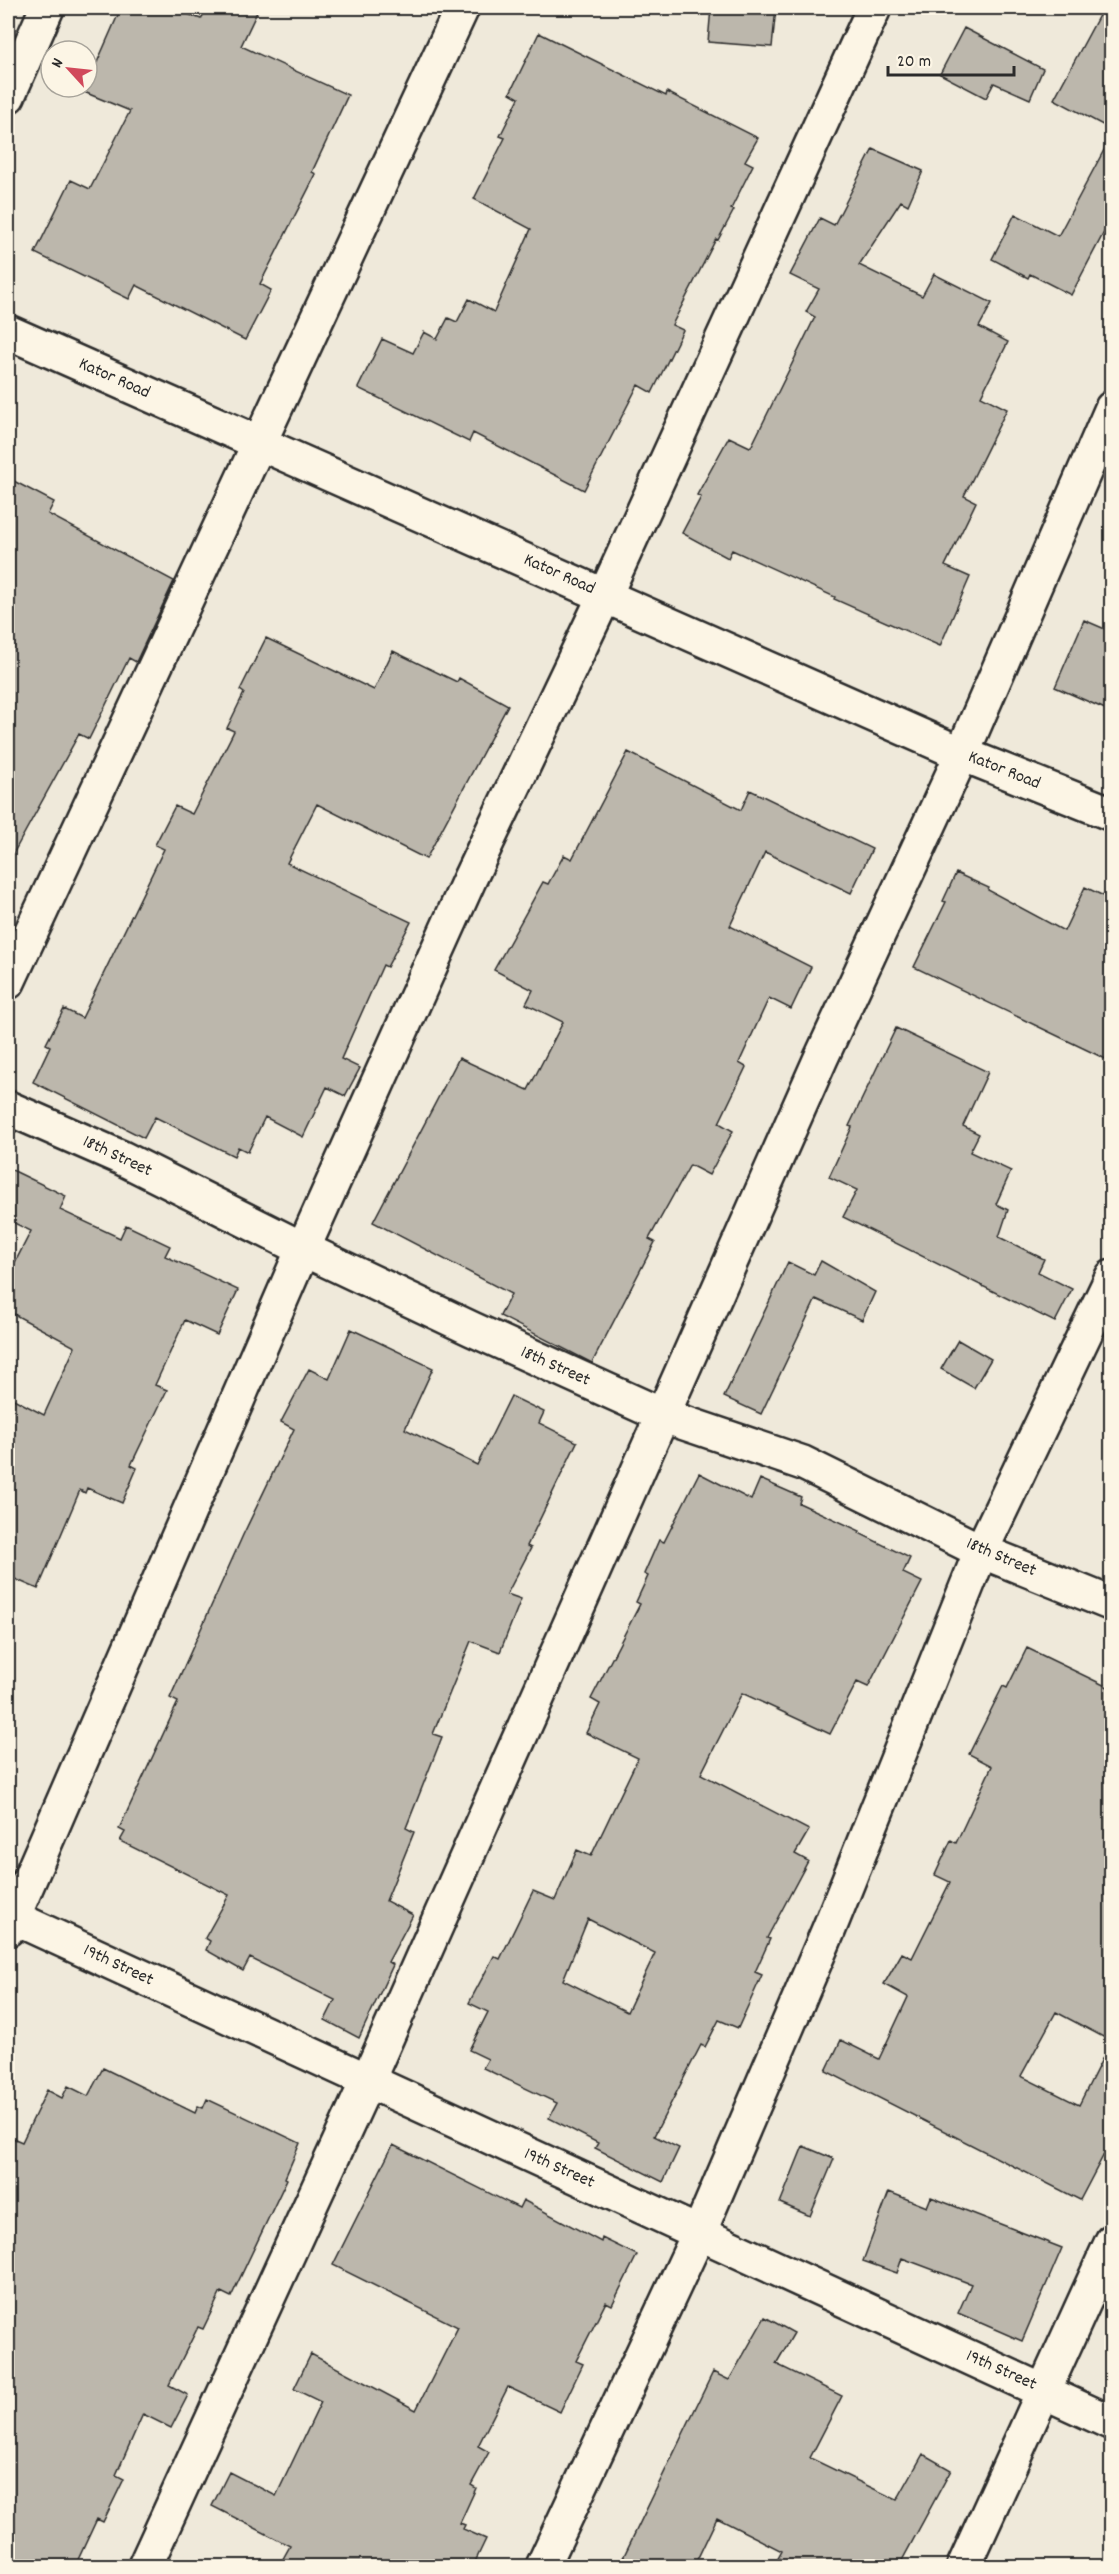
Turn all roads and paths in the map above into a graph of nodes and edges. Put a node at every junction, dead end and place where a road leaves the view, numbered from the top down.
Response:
1 (47, 8) edge
2 (462, 8) edge
3 (874, 8) edge
4 (8, 96) edge
5 (8, 332) edge
6 (1112, 408) edge
7 (261, 444) junction
8 (605, 595) junction
9 (962, 754) junction
10 (1112, 814) edge
11 (8, 982) edge
12 (8, 1108) edge
13 (303, 1249) junction
14 (1112, 1277) edge
15 (664, 1416) junction
16 (981, 1551) junction
17 (1112, 1604) edge
18 (9, 1920) edge
19 (367, 2082) junction
20 (699, 2233) junction
21 (1112, 2241) edge
22 (1044, 2391) junction
23 (1112, 2422) edge
24 (145, 2566) edge
25 (543, 2566) edge
26 (964, 2566) edge

1 - 4 street
2 - 7 street
3 - 8 street
5 - 7 street, Kator Road
6 - 9 street
7 - 8 street, Kator Road
7 - 11 street
8 - 9 street, Kator Road
8 - 13 street
9 - 10 street, Kator Road
9 - 15 street
12 - 13 street, 18th Street
13 - 15 street, 18th Street
13 - 18 street
14 - 16 street
15 - 16 street, 18th Street
15 - 19 street
16 - 17 street, 18th Street
16 - 20 street
18 - 19 street, 19th Street
19 - 20 street, 19th Street
19 - 24 street
20 - 22 street, 19th Street
20 - 25 street
21 - 22 street
22 - 23 street, 19th Street
22 - 26 street

